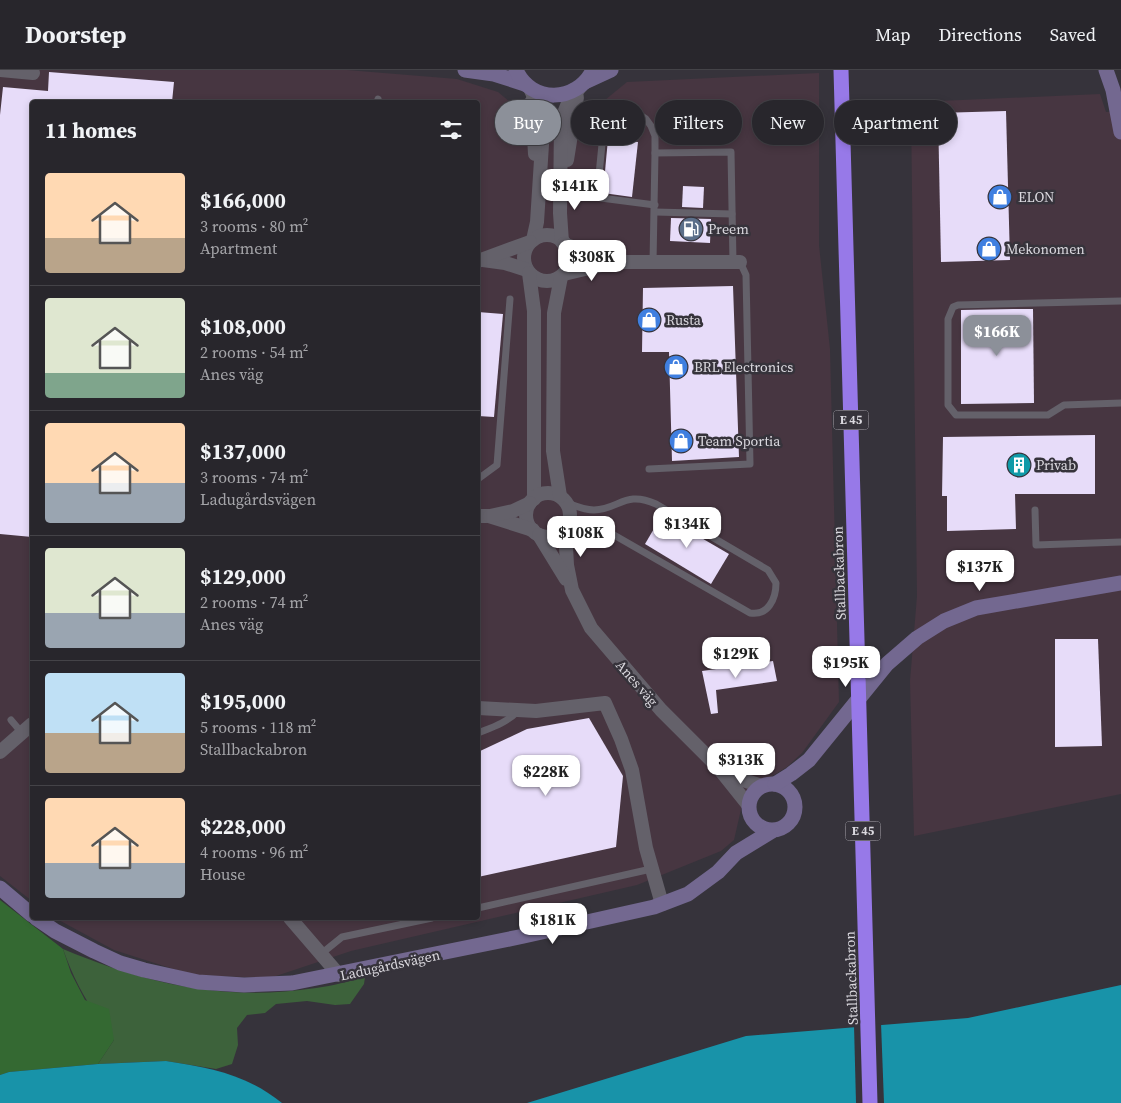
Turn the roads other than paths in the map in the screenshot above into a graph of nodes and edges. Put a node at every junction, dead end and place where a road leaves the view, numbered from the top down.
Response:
1 (0, 70) edge
2 (464, 70) edge
3 (612, 70) edge
4 (841, 70) edge
5 (1107, 70) edge
6 (33, 73) dead end
7 (1121, 74) edge
8 (520, 77) edge
9 (586, 80) edge
10 (1121, 132) edge
11 (655, 153) junction
12 (655, 208) junction
13 (732, 214) junction
14 (532, 241) junction
15 (563, 243) junction
16 (480, 260) edge
17 (614, 262) junction
18 (736, 262) junction
19 (653, 263) junction
20 (528, 272) junction
21 (562, 275) junction
22 (510, 299) dead end
23 (1121, 301) edge
24 (1121, 403) edge
25 (649, 469) dead end
26 (480, 478) edge
27 (563, 500) junction
28 (532, 501) junction
29 (1035, 510) dead end
30 (483, 516) edge
31 (567, 525) junction
32 (536, 533) junction
33 (1121, 542) edge
34 (1121, 582) edge
35 (572, 590) junction
36 (480, 708) edge
37 (518, 710) junction
38 (11, 720) dead end
39 (28, 729) edge
40 (480, 732) edge
41 (0, 752) edge
42 (809, 760) junction
43 (717, 766) junction
44 (768, 785) junction
45 (793, 798) junction
46 (750, 811) junction
47 (772, 831) junction
48 (736, 853) junction
49 (651, 869) junction
50 (0, 888) edge
51 (662, 904) junction
52 (480, 908) edge
53 (30, 913) edge
54 (39, 920) edge
55 (292, 920) edge
56 (423, 920) edge
57 (321, 954) junction
58 (339, 975) junction
59 (870, 1103) edge

1 - 6 street
2 - 8 street
3 - 9 street
4 - 59 highway, Stallbackabron / E 45
5 - 7 street
5 - 10 street
8 - 9 street
8 - 14 street
9 - 15 street
11 - 12 lane
11 - 12 lane
11 - 13 lane
12 - 13 lane
12 - 19 lane
13 - 18 lane
14 - 15 street
14 - 16 street
14 - 20 street
15 - 17 street
15 - 21 street
16 - 20 street
17 - 19 street
17 - 21 street
18 - 19 street
18 - 25 lane
20 - 21 street
20 - 28 street
21 - 27 street
22 - 26 lane
23 - 24 lane
27 - 28 street
27 - 31 street
27 - 31 lane
28 - 30 street
28 - 32 street
29 - 33 lane
30 - 32 street
31 - 32 street
31 - 35 street, Anes väg
32 - 35 street, Anes väg
34 - 42 street
35 - 43 street, Anes väg
36 - 37 street
37 - 40 lane
37 - 49 street
38 - 39 lane
39 - 41 street
42 - 44 street
42 - 45 street
43 - 44 street, Anes väg
43 - 46 street, Anes väg
44 - 45 street
44 - 46 street
45 - 47 street
46 - 47 street
46 - 48 street, Ladugårdsvägen
47 - 48 street, Ladugårdsvägen
48 - 51 street, Ladugårdsvägen
49 - 51 street
49 - 52 lane
50 - 53 street
51 - 58 street, Ladugårdsvägen
54 - 58 street, Ladugårdsvägen
55 - 57 street
56 - 57 lane
57 - 58 street

